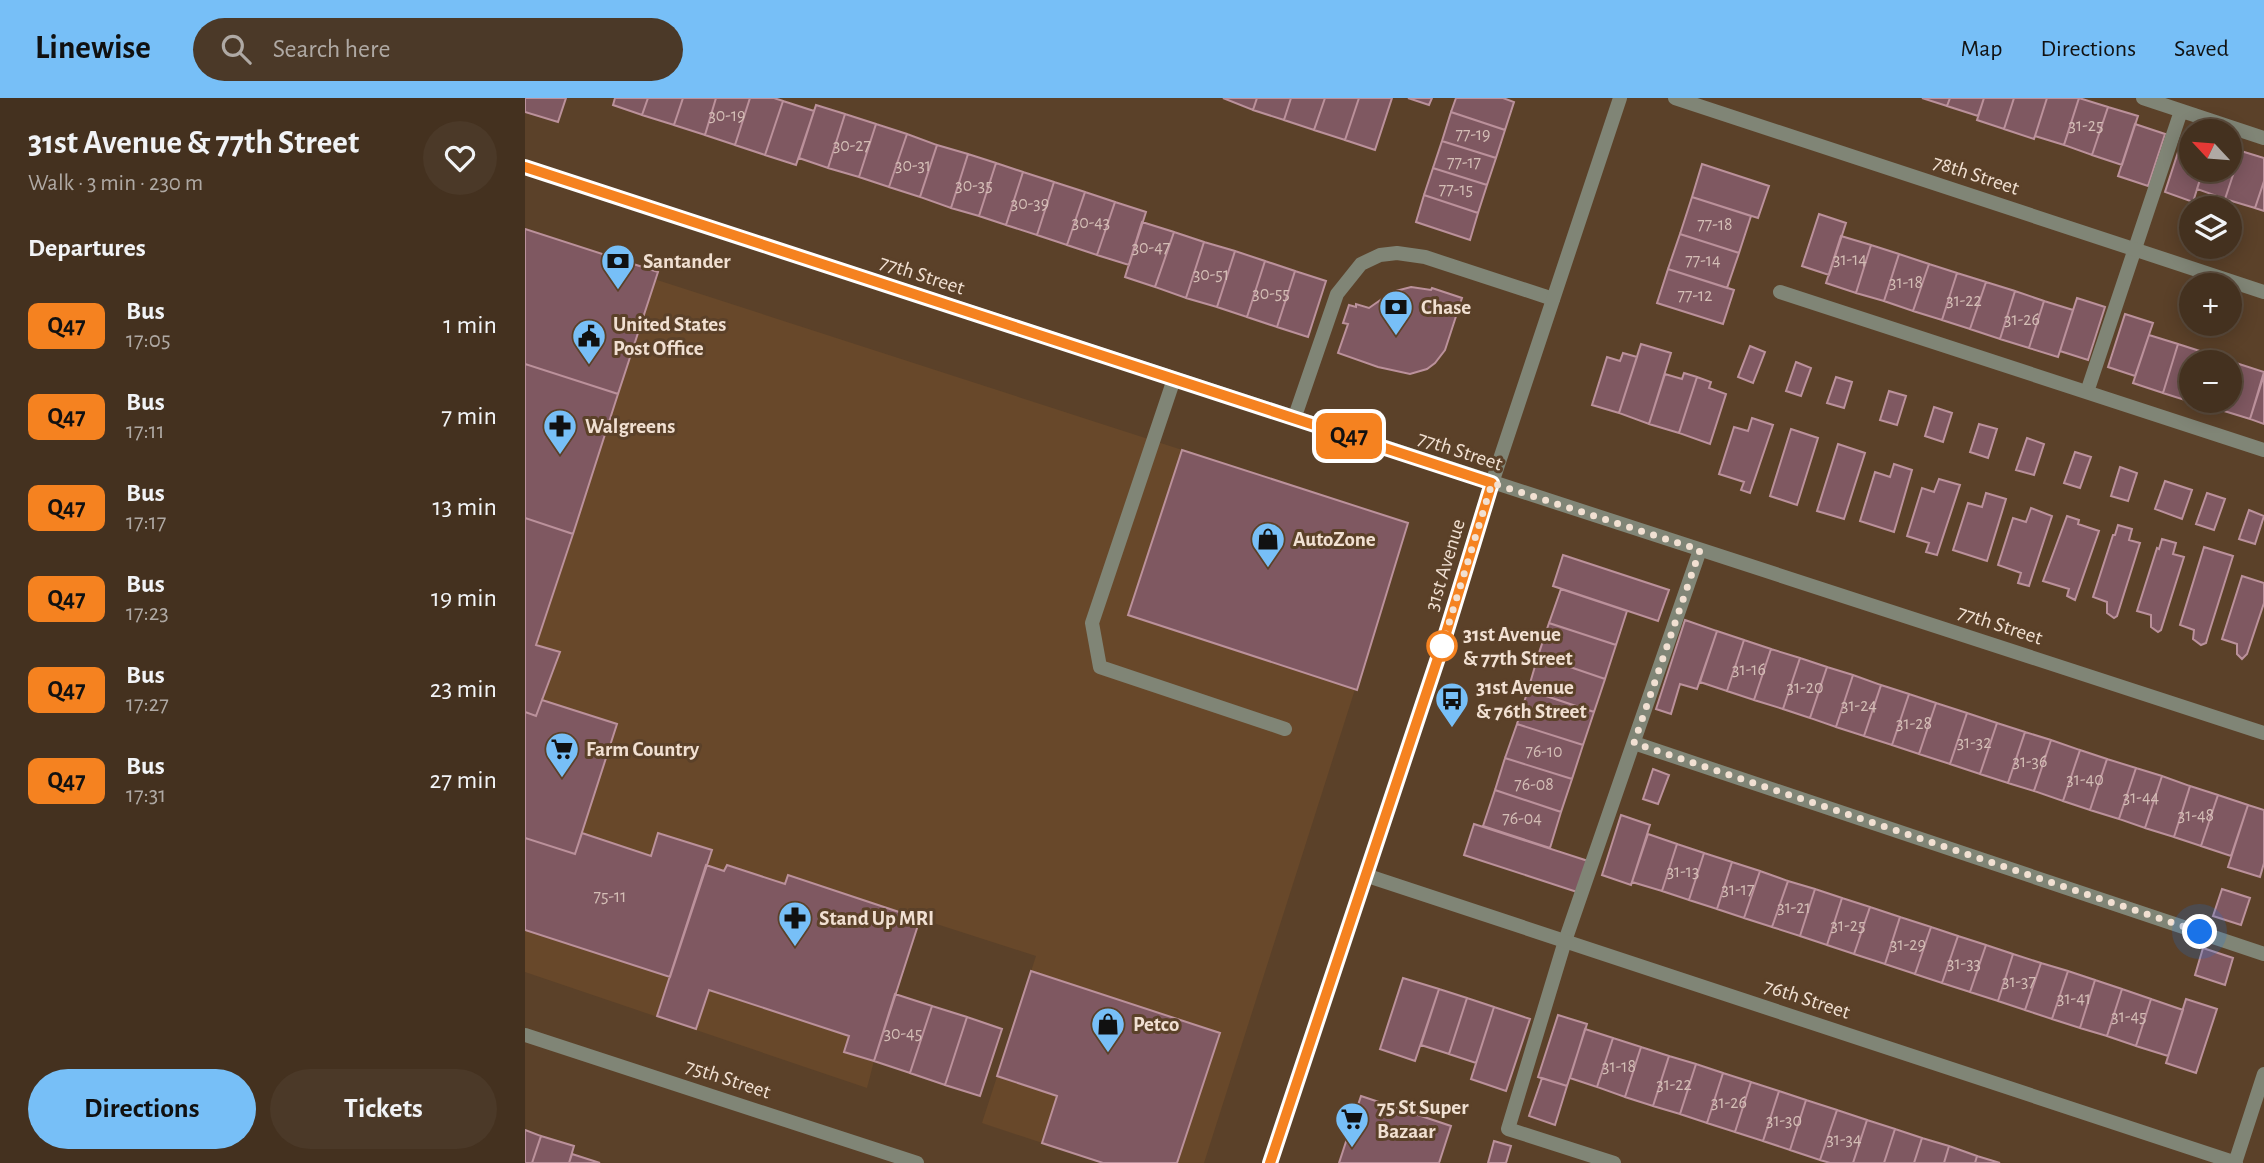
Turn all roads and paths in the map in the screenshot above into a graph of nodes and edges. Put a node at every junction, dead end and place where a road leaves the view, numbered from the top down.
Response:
1 (1620, 98) edge
2 (1675, 98) edge
3 (2143, 98) edge
4 (2181, 111) junction
5 (2264, 138) edge
6 (525, 167) edge
7 (2134, 250) junction
8 (1780, 292) dead end
9 (2264, 292) edge
10 (1553, 299) junction
11 (1174, 379) junction
12 (2087, 392) junction
13 (1294, 419) junction
14 (2264, 450) edge
15 (1492, 483) junction
16 (1700, 550) junction
17 (1285, 729) dead end
18 (2264, 733) edge
19 (1634, 743) junction
20 (1365, 875) junction
21 (1565, 941) junction
22 (2264, 954) edge
23 (525, 1035) edge
24 (2264, 1074) edge
25 (917, 1163) edge
26 (1270, 1163) edge
27 (1613, 1163) edge
28 (2236, 1163) edge

1 - 10 street, 31st Avenue
2 - 7 street, 78th Street
3 - 4 street
4 - 5 street
4 - 7 street
6 - 11 street, 77th Street
7 - 9 street, 78th Street
7 - 12 street
8 - 12 street
10 - 13 street
10 - 15 street, 31st Avenue
11 - 13 street, 77th Street
11 - 17 street
12 - 14 street
13 - 15 street, 77th Street
15 - 16 street, 77th Street
15 - 20 street, 31st Avenue
16 - 18 street, 77th Street
16 - 19 street
19 - 21 street
19 - 22 street
20 - 21 street, 76th Street
20 - 26 street, 31st Avenue
21 - 27 street
21 - 28 street, 76th Street
23 - 25 street, 75th Street
24 - 28 street

